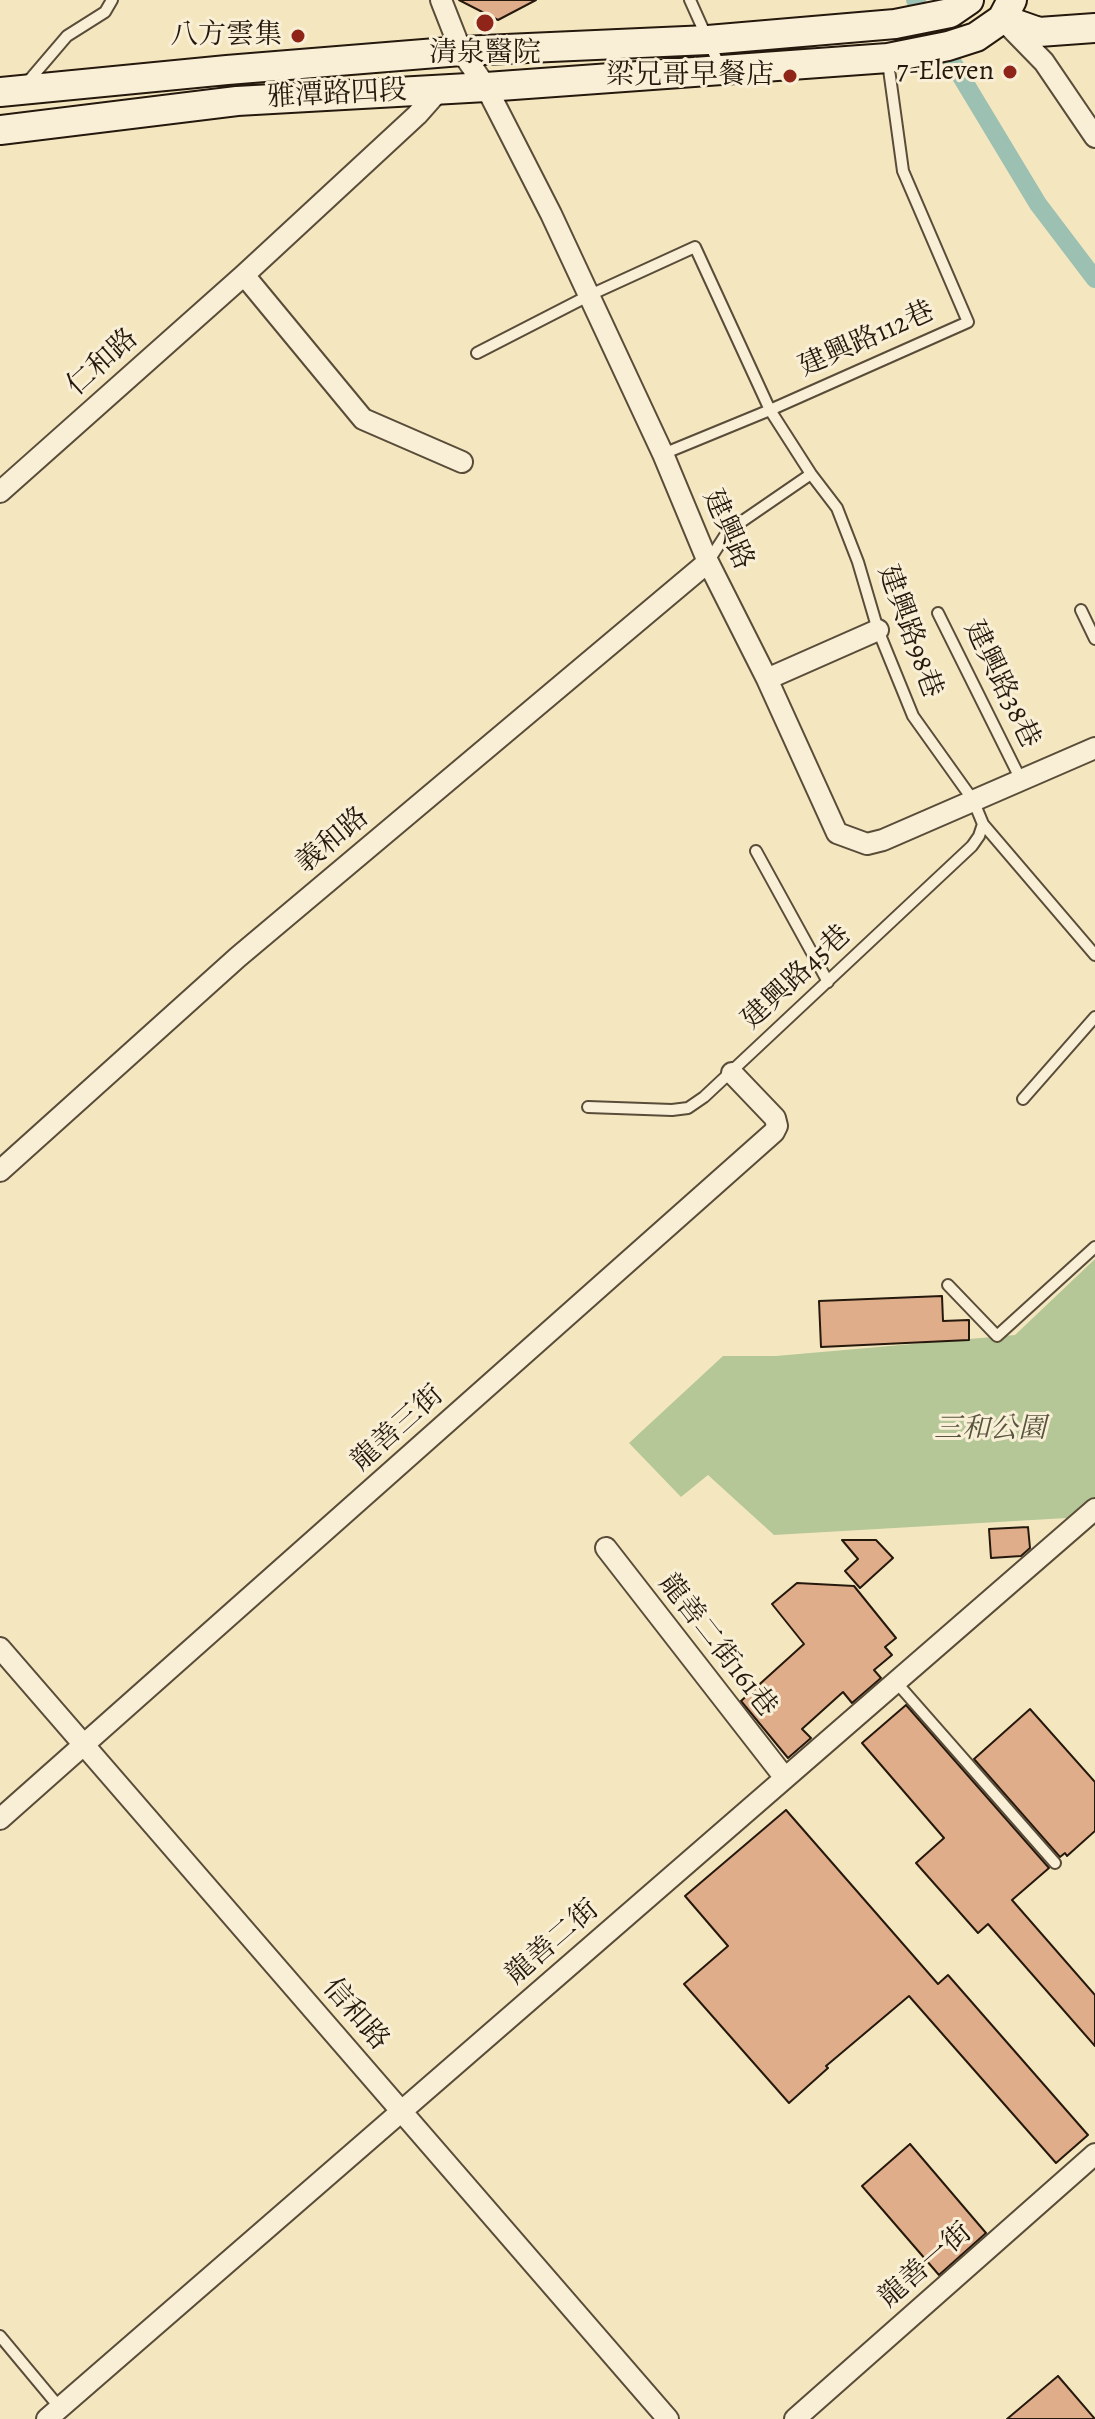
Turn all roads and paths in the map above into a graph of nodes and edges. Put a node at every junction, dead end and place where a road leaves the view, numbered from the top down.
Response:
1 (112, 0) edge
2 (441, 0) edge
3 (690, 0) edge
4 (969, 0) edge
5 (1003, 6) edge
6 (1095, 28) edge
7 (708, 40) junction
8 (461, 51) junction
9 (888, 58) junction
10 (722, 71) junction
11 (486, 87) junction
12 (440, 89) junction
13 (11, 90) edge
14 (0, 130) edge
15 (1095, 137) edge
16 (244, 275) junction
17 (590, 295) junction
18 (477, 353) dead end
19 (770, 410) junction
20 (663, 454) junction
21 (462, 462) dead end
22 (811, 474) junction
23 (0, 492) edge
24 (708, 562) junction
25 (1081, 610) dead end
26 (938, 613) dead end
27 (878, 630) junction
28 (1095, 639) edge
29 (767, 679) junction
30 (1095, 748) edge
31 (1021, 780) junction
32 (973, 800) junction
33 (983, 824) junction
34 (756, 851) dead end
35 (1095, 955) edge
36 (828, 982) junction
37 (1095, 1017) edge
38 (732, 1073) junction
39 (1023, 1099) dead end
40 (588, 1107) dead end
41 (0, 1171) edge
42 (1095, 1247) edge
43 (948, 1285) dead end
44 (1095, 1509) edge
45 (606, 1548) dead end
46 (0, 1648) edge
47 (896, 1682) junction
48 (85, 1745) junction
49 (785, 1778) junction
50 (0, 1819) edge
51 (1055, 1863) dead end
52 (402, 2111) junction
53 (1095, 2154) edge
54 (0, 2336) edge
55 (54, 2413) edge
56 (668, 2419) edge
57 (795, 2419) edge

1 - 13 lane
2 - 8 street, 建興路
3 - 7 lane
4 - 7 street, 雅潭路四段
5 - 6 street
5 - 9 street, 雅潭路四段
5 - 15 street
7 - 8 street, 雅潭路四段
7 - 10 lane
8 - 11 street, 建興路
8 - 13 street, 雅潭路四段
9 - 10 street, 雅潭路四段
9 - 19 lane, 建興路112巷
10 - 11 street, 雅潭路四段
11 - 12 street, 雅潭路四段
11 - 17 street, 建興路
12 - 14 street, 雅潭路四段
12 - 16 street, 仁和路
16 - 21 street
16 - 23 street, 仁和路
17 - 18 lane
17 - 19 lane, 建興路98巷
17 - 20 street, 建興路
19 - 20 lane, 建興路112巷
19 - 22 lane, 建興路98巷
20 - 24 street, 建興路
22 - 24 lane
22 - 27 lane, 建興路98巷
24 - 29 street, 建興路
24 - 41 street, 義和路
25 - 28 lane
26 - 31 lane, 建興路38巷
27 - 29 street
27 - 32 lane, 建興路98巷
29 - 32 street, 建興路
30 - 31 street, 建興路
31 - 32 street, 建興路
32 - 33 lane
33 - 35 lane
33 - 36 lane, 建興路45巷
34 - 36 lane
36 - 38 lane, 建興路45巷
37 - 39 lane
38 - 40 lane, 建興路45巷
38 - 48 street, 龍善三街
42 - 43 lane
44 - 47 street, 龍善二街
45 - 49 street, 龍善二街161巷
46 - 48 street, 信和路
47 - 49 street, 龍善二街
47 - 51 lane
48 - 50 street, 龍善三街
48 - 52 street, 信和路
49 - 52 street, 龍善二街
52 - 55 street, 龍善二街
52 - 56 street, 信和路
53 - 57 street, 龍善一街
54 - 55 lane

